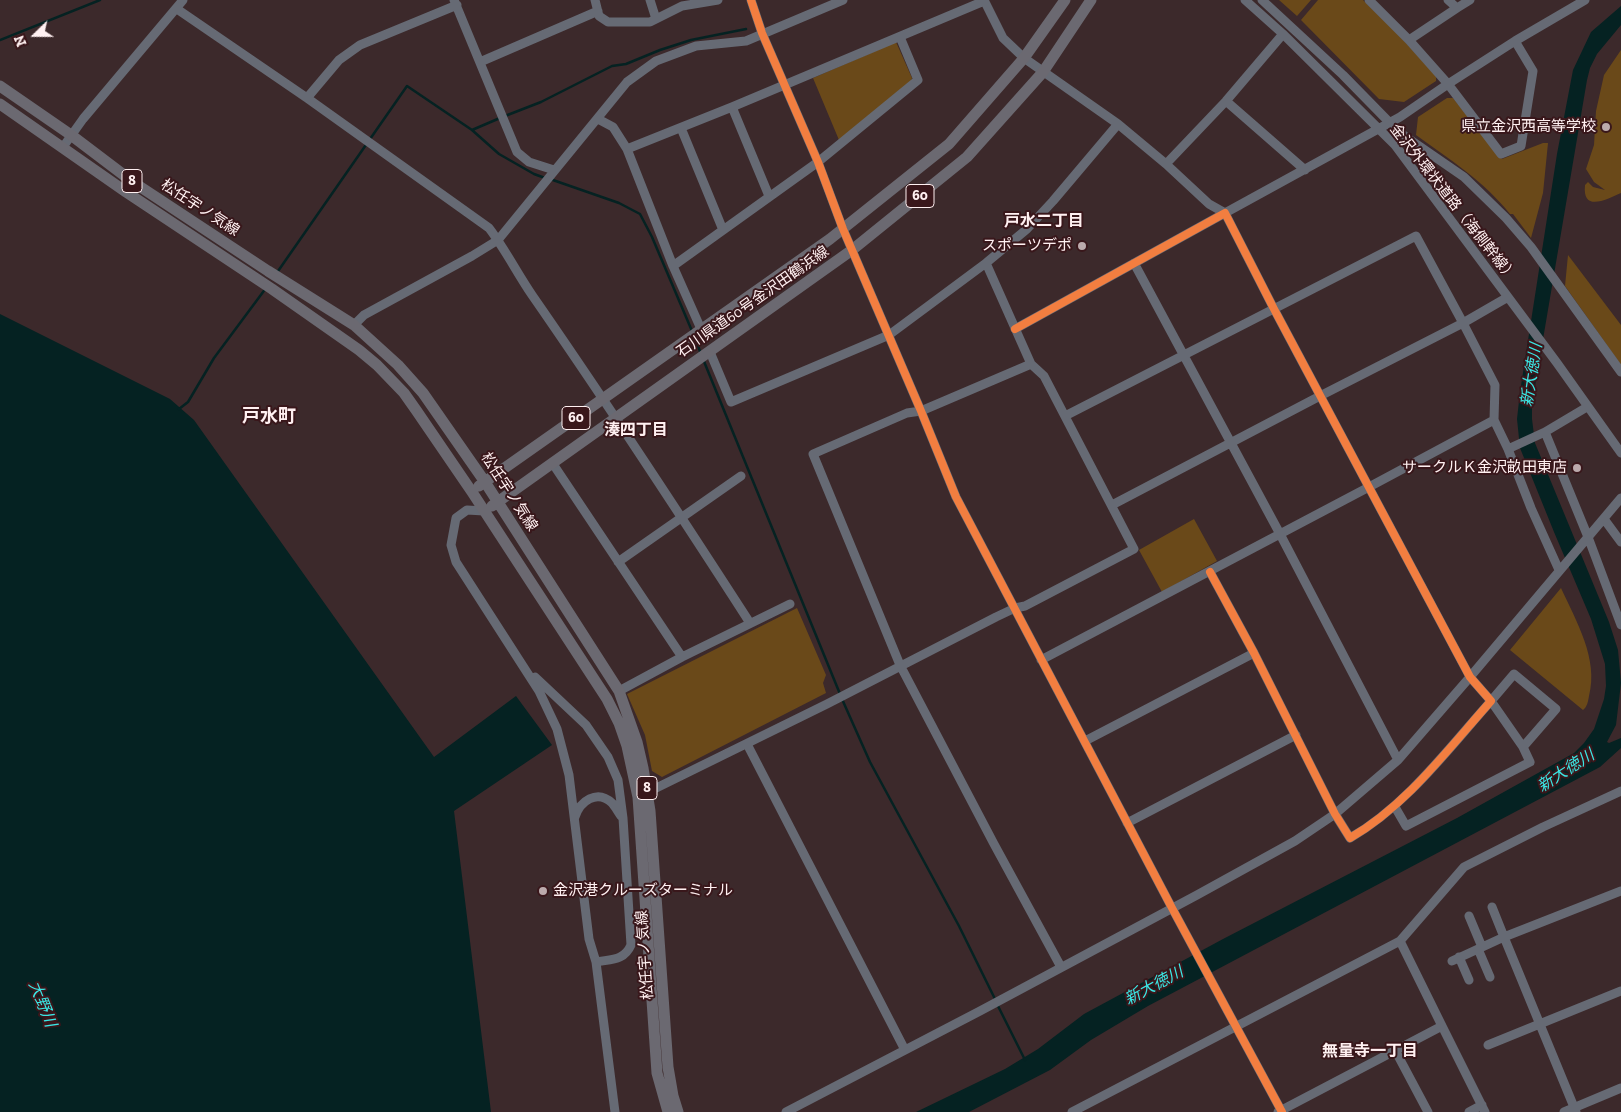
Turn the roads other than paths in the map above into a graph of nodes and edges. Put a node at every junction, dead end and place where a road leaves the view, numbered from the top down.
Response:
1 (183, 0) edge
2 (595, 0) edge
3 (650, 0) edge
4 (718, 0) edge
5 (751, 0) edge
6 (984, 0) edge
7 (1065, 0) edge
8 (1091, 0) edge
9 (1245, 0) edge
10 (1262, 0) edge
11 (1369, 0) edge
12 (1448, 0) edge
13 (1470, 0) edge
14 (1584, 0) edge
15 (839, 1) edge
16 (456, 3) edge
17 (1456, 8) junction
18 (177, 9) junction
19 (598, 11) junction
20 (656, 19) junction
21 (762, 34) junction
22 (1283, 34) junction
23 (900, 37) junction
24 (1410, 40) junction
25 (1516, 41) junction
26 (1024, 58) junction
27 (480, 62) junction
28 (1043, 72) junction
29 (1448, 84) junction
30 (786, 85) junction
31 (0, 86) edge
32 (307, 98) junction
33 (1226, 101) junction
34 (0, 104) edge
35 (732, 107) junction
36 (598, 119) junction
37 (1389, 122) junction
38 (1118, 124) junction
39 (681, 128) junction
40 (1378, 129) junction
41 (71, 135) junction
42 (63, 147) junction
43 (627, 149) junction
44 (818, 162) junction
45 (1166, 164) junction
46 (554, 170) junction
47 (1304, 170) junction
48 (769, 196) junction
49 (1225, 213) junction
50 (723, 230) junction
51 (843, 230) junction
52 (498, 240) junction
53 (852, 250) junction
54 (1134, 262) junction
55 (986, 263) junction
56 (673, 266) junction
57 (1509, 298) junction
58 (1274, 309) junction
59 (1463, 322) junction
60 (354, 325) junction
61 (701, 329) junction
62 (1015, 329) junction
63 (889, 335) junction
64 (710, 352) junction
65 (1183, 355) junction
66 (1031, 364) junction
67 (1621, 372) edge
68 (1320, 396) junction
69 (604, 399) junction
70 (1587, 407) junction
71 (921, 412) junction
72 (1065, 416) junction
73 (616, 417) junction
74 (1494, 420) junction
75 (1541, 434) junction
76 (1231, 443) junction
77 (1510, 448) junction
78 (1621, 453) edge
79 (553, 464) junction
80 (741, 476) dead end
81 (485, 482) junction
82 (1369, 488) junction
83 (472, 492) junction
84 (1621, 498) edge
85 (498, 502) junction
86 (1112, 506) junction
87 (467, 510) junction
88 (484, 511) junction
89 (682, 518) junction
90 (1604, 518) junction
91 (1280, 534) junction
92 (1588, 537) junction
93 (1621, 542) edge
94 (618, 562) junction
95 (1561, 568) junction
96 (1210, 572) junction
97 (790, 604) dead end
98 (1015, 608) junction
99 (750, 624) junction
100 (1621, 624) edge
101 (1254, 653) junction
102 (682, 657) junction
103 (1041, 660) junction
104 (900, 665) junction
105 (524, 666) junction
106 (1470, 678) junction
107 (619, 691) junction
108 (1491, 701) junction
109 (1296, 735) junction
110 (1085, 741) junction
111 (747, 744) junction
112 (1522, 747) junction
113 (1398, 760) junction
114 (1621, 791) edge
115 (643, 795) junction
116 (1394, 807) junction
117 (1336, 814) junction
118 (623, 818) junction
119 (575, 819) junction
120 (1127, 823) junction
121 (1621, 891) edge
122 (1492, 907) dead end
123 (1172, 908) junction
124 (1469, 916) dead end
125 (1504, 937) junction
126 (1400, 941) junction
127 (1480, 948) junction
128 (596, 962) junction
129 (1061, 967) junction
130 (1490, 977) dead end
131 (1469, 980) dead end
132 (1621, 991) edge
133 (1540, 1024) junction
134 (1236, 1026) junction
135 (1442, 1026) junction
136 (1488, 1045) dead end
137 (905, 1050) junction
138 (1395, 1050) junction
139 (1621, 1088) edge
140 (1484, 1109) edge
141 (1576, 1110) edge
142 (615, 1112) edge
143 (668, 1112) edge
144 (678, 1112) edge
145 (786, 1112) edge
146 (1072, 1112) edge
147 (1280, 1112) edge
148 (1428, 1112) edge
149 (1470, 1112) edge
150 (1564, 1112) edge

1 - 18 street
2 - 19 street
3 - 20 street
4 - 20 street
5 - 21 street
6 - 23 street
6 - 26 street
7 - 26 main road, 石川県道60号金沢田鶴浜線 / 60
8 - 28 main road, 石川県道60号金沢田鶴浜線 / 60
9 - 22 street, 金沢外環状道路（海側幹線）
10 - 37 street, 金沢外環状道路（海側幹線）
11 - 24 street
12 - 17 street
13 - 17 street
14 - 25 street
15 - 21 street
16 - 27 street
16 - 32 street
17 - 24 street
18 - 32 street
18 - 41 street
19 - 20 street
19 - 27 street
21 - 30 street
21 - 36 street
22 - 33 street
22 - 40 street, 金沢外環状道路（海側幹線）
23 - 30 street
23 - 44 street
24 - 29 street
25 - 29 street
25 - 29 street
26 - 28 street
26 - 51 main road, 石川県道60号金沢田鶴浜線 / 60
27 - 46 street
28 - 38 street
28 - 53 main road, 石川県道60号金沢田鶴浜線 / 60
29 - 37 street
30 - 35 street
30 - 44 street
31 - 41 main road, 松任宇ノ気線 / 8
32 - 52 street
33 - 45 street
33 - 47 street
34 - 42 main road, 松任宇ノ気線 / 8
35 - 39 street
35 - 48 street
36 - 43 street
36 - 46 street
37 - 40 street
37 - 67 street, 金沢外環状道路（海側幹線）
38 - 45 street
38 - 55 street
39 - 43 street
39 - 50 street
40 - 47 street
40 - 57 street, 金沢外環状道路（海側幹線）
41 - 42 street
41 - 60 main road, 松任宇ノ気線 / 8
42 - 83 main road, 松任宇ノ気線 / 8
43 - 56 street
44 - 48 street
44 - 51 street
45 - 49 street
46 - 52 street
47 - 49 street
48 - 50 street
49 - 54 street
49 - 58 street
50 - 56 street
51 - 53 street
51 - 61 main road, 石川県道60号金沢田鶴浜線 / 60
52 - 60 street
52 - 69 street
53 - 63 street
53 - 64 main road, 石川県道60号金沢田鶴浜線 / 60
54 - 62 street
54 - 65 street
55 - 62 street
55 - 63 street
56 - 61 street
57 - 59 street
57 - 70 street, 金沢外環状道路（海側幹線）
58 - 59 street
58 - 65 street
58 - 68 street
59 - 68 street
59 - 74 street
60 - 81 main road, 松任宇ノ気線 / 8
61 - 69 main road, 石川県道60号金沢田鶴浜線 / 60
62 - 66 street
63 - 64 street
63 - 71 street
64 - 73 main road, 石川県道60号金沢田鶴浜線 / 60
65 - 72 street
65 - 76 street
66 - 71 street
66 - 72 street
68 - 76 street
68 - 82 street
69 - 73 street
69 - 81 main road, 石川県道60号金沢田鶴浜線 / 60
70 - 75 street
70 - 78 street
71 - 98 street
71 - 104 street
72 - 86 street
73 - 79 main road, 石川県道60号金沢田鶴浜線 / 60
73 - 89 street
74 - 77 street
74 - 82 street
75 - 77 street
75 - 92 street
76 - 86 street
76 - 91 street
77 - 95 street
79 - 85 main road, 石川県道60号金沢田鶴浜線 / 60
79 - 94 street
80 - 89 street
81 - 83 main road, 石川県道60号金沢田鶴浜線 / 60
81 - 85 main road, 松任宇ノ気線 / 8
82 - 91 street
82 - 106 street
83 - 87 street
83 - 88 main road, 松任宇ノ気線 / 8
84 - 90 street
85 - 88 main road, 石川県道60号金沢田鶴浜線 / 60
85 - 107 main road, 松任宇ノ気線 / 8
86 - 98 street
87 - 88 street
87 - 105 street
88 - 115 main road, 松任宇ノ気線 / 8
89 - 94 street
89 - 99 street
90 - 92 street
90 - 93 street
91 - 96 street
91 - 113 street
92 - 95 street
92 - 100 street
94 - 102 street
95 - 106 street
96 - 101 street
96 - 103 street
97 - 99 street
98 - 103 street
98 - 104 street
99 - 102 street
101 - 109 street
101 - 110 street
102 - 107 street
103 - 110 street
104 - 111 street
104 - 129 street
105 - 118 street
105 - 119 street
106 - 108 street
106 - 113 street
107 - 115 main road, 松任宇ノ気線 / 8
108 - 112 street
108 - 112 street
108 - 116 street
109 - 117 street
109 - 120 street
110 - 120 street
111 - 115 street
111 - 137 street
112 - 116 street
113 - 117 street
114 - 126 street
115 - 143 main road, 松任宇ノ気線 / 8
115 - 144 main road, 松任宇ノ気線 / 8
116 - 117 street
117 - 123 street
118 - 119 street
118 - 128 street
119 - 128 street
120 - 123 street
121 - 125 street
122 - 125 street
123 - 129 street
123 - 134 street
124 - 127 street
125 - 127 street
125 - 133 street
126 - 134 street
126 - 135 street
127 - 130 street
127 - 131 street
128 - 142 street
129 - 137 street
132 - 133 street
133 - 136 street
133 - 141 street
134 - 146 street
134 - 147 street
135 - 138 street
135 - 140 street
137 - 145 street
138 - 147 street
138 - 148 street
139 - 141 street
140 - 149 street
141 - 150 street

